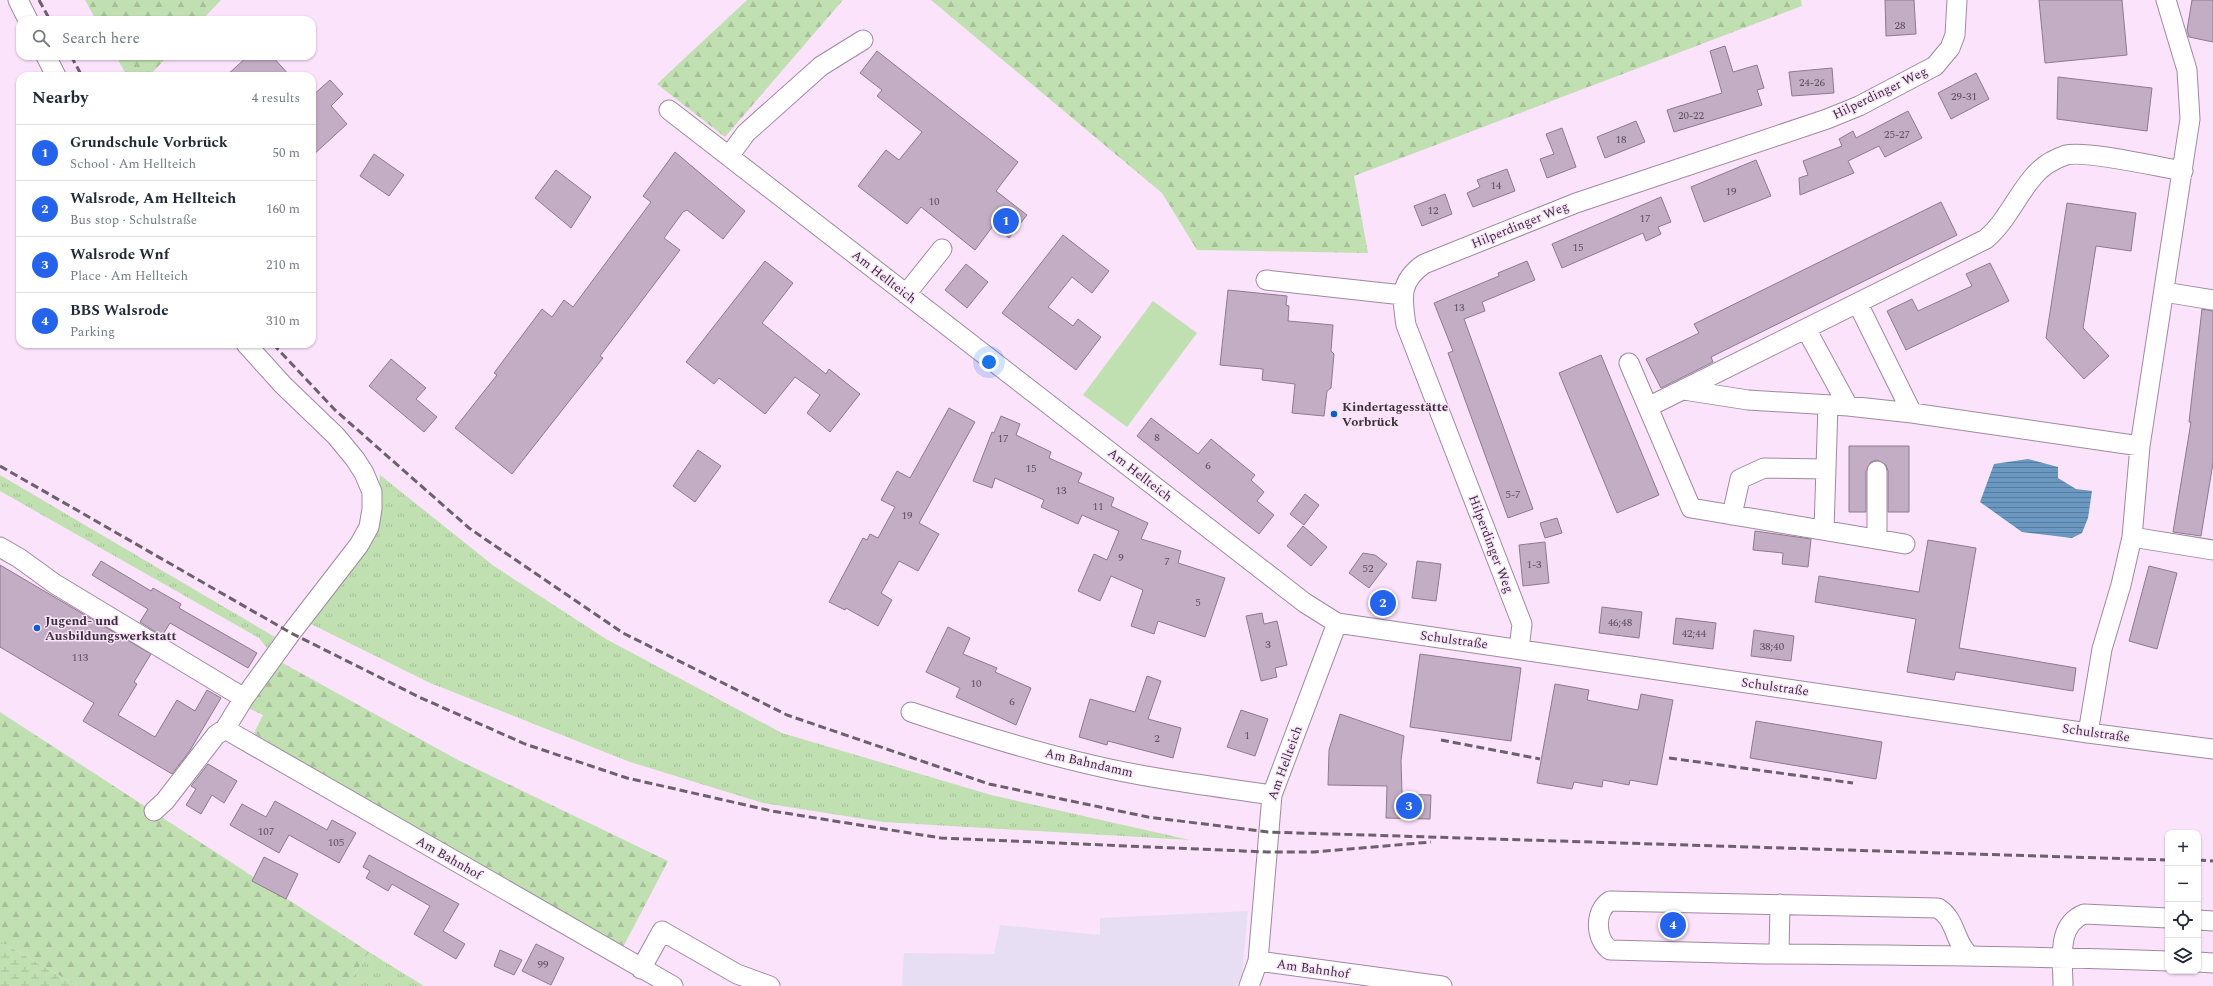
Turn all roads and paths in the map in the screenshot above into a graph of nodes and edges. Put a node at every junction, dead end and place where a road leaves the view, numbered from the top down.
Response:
1 (18, 0) edge
2 (1957, 0) edge
3 (2166, 0) edge
4 (26, 16) edge
5 (863, 40) dead end
6 (48, 60) edge
7 (54, 72) edge
8 (669, 110) dead end
9 (729, 156) junction
10 (2183, 171) junction
11 (942, 249) dead end
12 (1266, 280) dead end
13 (2164, 292) junction
14 (906, 294) junction
15 (1403, 294) junction
16 (2213, 300) edge
17 (1858, 304) junction
18 (1806, 329) junction
19 (250, 348) edge
20 (1629, 363) dead end
21 (1684, 390) junction
22 (1828, 405) junction
23 (1848, 406) junction
24 (1648, 407) junction
25 (1912, 413) junction
26 (2140, 446) junction
27 (1826, 469) junction
28 (1877, 472) dead end
29 (1732, 515) junction
30 (1824, 530) junction
31 (2132, 537) junction
32 (1877, 539) junction
33 (1905, 544) dead end
34 (0, 547) edge
35 (2213, 550) edge
36 (1337, 623) junction
37 (1520, 649) junction
38 (244, 698) junction
39 (911, 712) dead end
40 (225, 729) junction
41 (2088, 733) junction
42 (2213, 749) edge
43 (1272, 795) junction
44 (154, 811) dead end
45 (1780, 904) junction
46 (2165, 918) edge
47 (2201, 920) edge
48 (2213, 921) edge
49 (1779, 954) junction
50 (1970, 956) junction
51 (2063, 957) junction
52 (1258, 961) junction
53 (2165, 961) edge
54 (2201, 962) edge
55 (2213, 963) edge
56 (641, 969) junction
57 (673, 986) edge
58 (770, 986) edge
59 (1249, 986) edge
60 (1442, 986) edge
61 (2063, 986) edge

1 - 4 street
2 - 15 street, Hilperdinger Weg
3 - 10 street
5 - 9 street
6 - 7 street
8 - 9 street, Am Hellteich
9 - 14 street, Am Hellteich
10 - 13 street
10 - 17 street
11 - 14 street
12 - 15 street
13 - 16 street
13 - 26 street
14 - 36 street, Am Hellteich
15 - 37 street, Hilperdinger Weg
17 - 18 street
17 - 25 street
18 - 21 street
18 - 23 street
19 - 38 street
20 - 24 street
21 - 22 street
21 - 24 street
22 - 23 street
22 - 27 street
23 - 25 street
24 - 29 street
25 - 26 street
26 - 31 street
27 - 29 street
27 - 30 street
28 - 32 street
29 - 30 street
30 - 32 street
31 - 35 street
31 - 41 street
32 - 33 street
34 - 38 street
36 - 37 street, Schulstraße
36 - 43 street, Am Hellteich
37 - 41 street, Schulstraße
38 - 40 street
39 - 43 street, Am Bahndamm
40 - 44 street
40 - 56 street, Am Bahnhof
41 - 42 street, Schulstraße
43 - 52 street, Am Hellteich
45 - 49 street
45 - 49 street
45 - 50 street
46 - 51 street
47 - 48 street
49 - 50 street
50 - 51 street
51 - 53 street
51 - 61 street
52 - 59 street, Am Bahnhof
52 - 60 street, Am Bahnhof
54 - 55 street
56 - 57 street, Am Bahnhof
56 - 58 street

